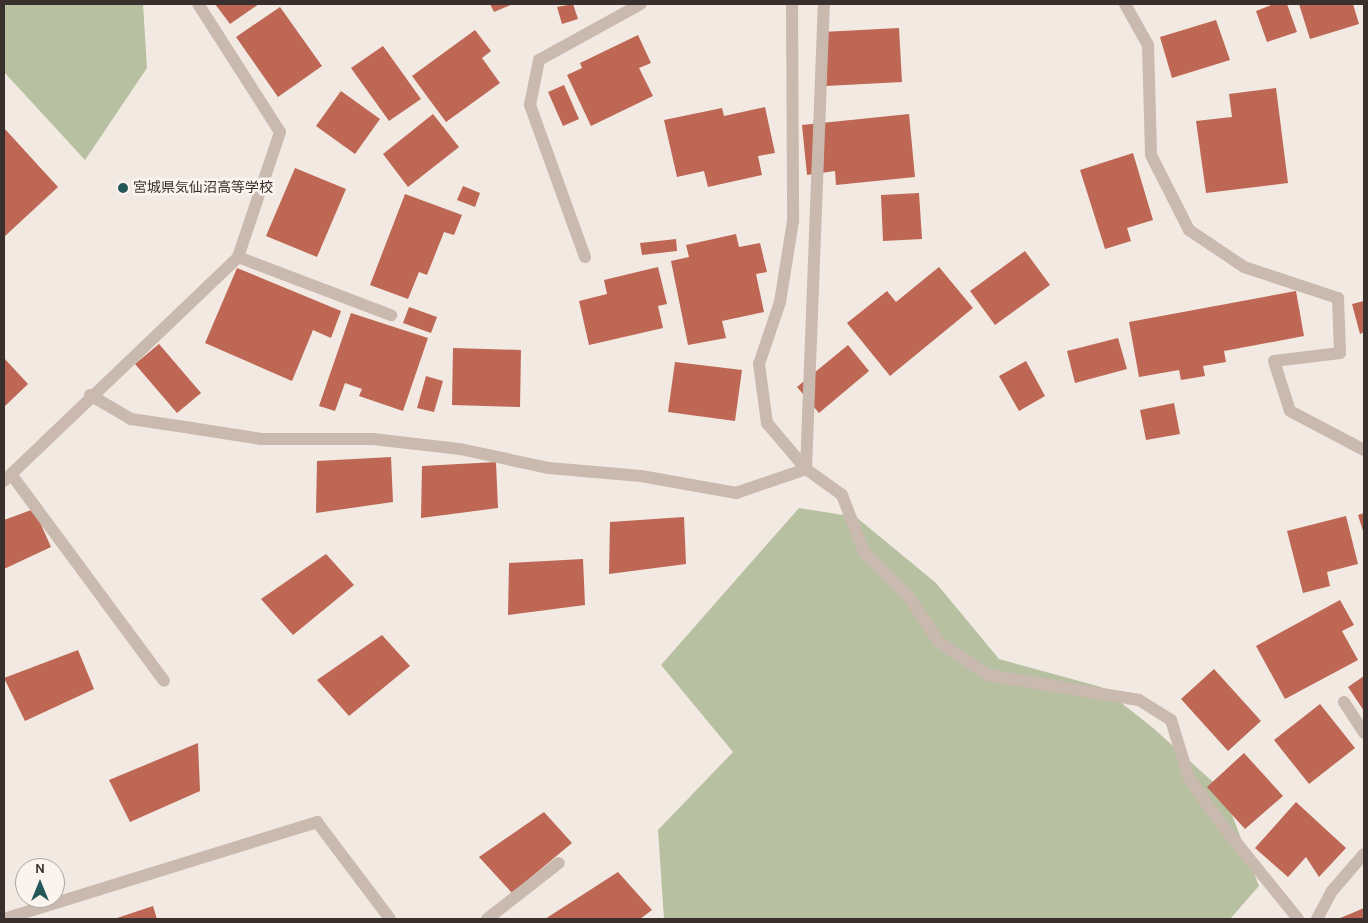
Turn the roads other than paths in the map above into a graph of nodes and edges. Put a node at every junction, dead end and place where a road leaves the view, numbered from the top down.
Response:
1 (198, 4) edge
2 (641, 4) edge
3 (792, 4) edge
4 (824, 4) edge
5 (1125, 4) edge
6 (238, 257) junction
7 (585, 257) dead end
8 (391, 315) dead end
9 (90, 395) junction
10 (1364, 450) edge
11 (806, 469) junction
12 (7, 477) edge
13 (164, 681) dead end
14 (1344, 702) dead end
15 (1364, 733) edge
16 (1364, 854) edge
17 (559, 863) dead end
18 (6, 916) edge
19 (390, 919) edge
20 (486, 919) edge
21 (1298, 919) edge
22 (1317, 919) edge

1 - 6 street
2 - 7 street
3 - 11 street
4 - 11 street
5 - 10 street
6 - 8 street
6 - 9 street
9 - 11 street
9 - 12 street
11 - 21 street
12 - 13 street
14 - 15 street
16 - 22 street
17 - 20 street
18 - 19 street

